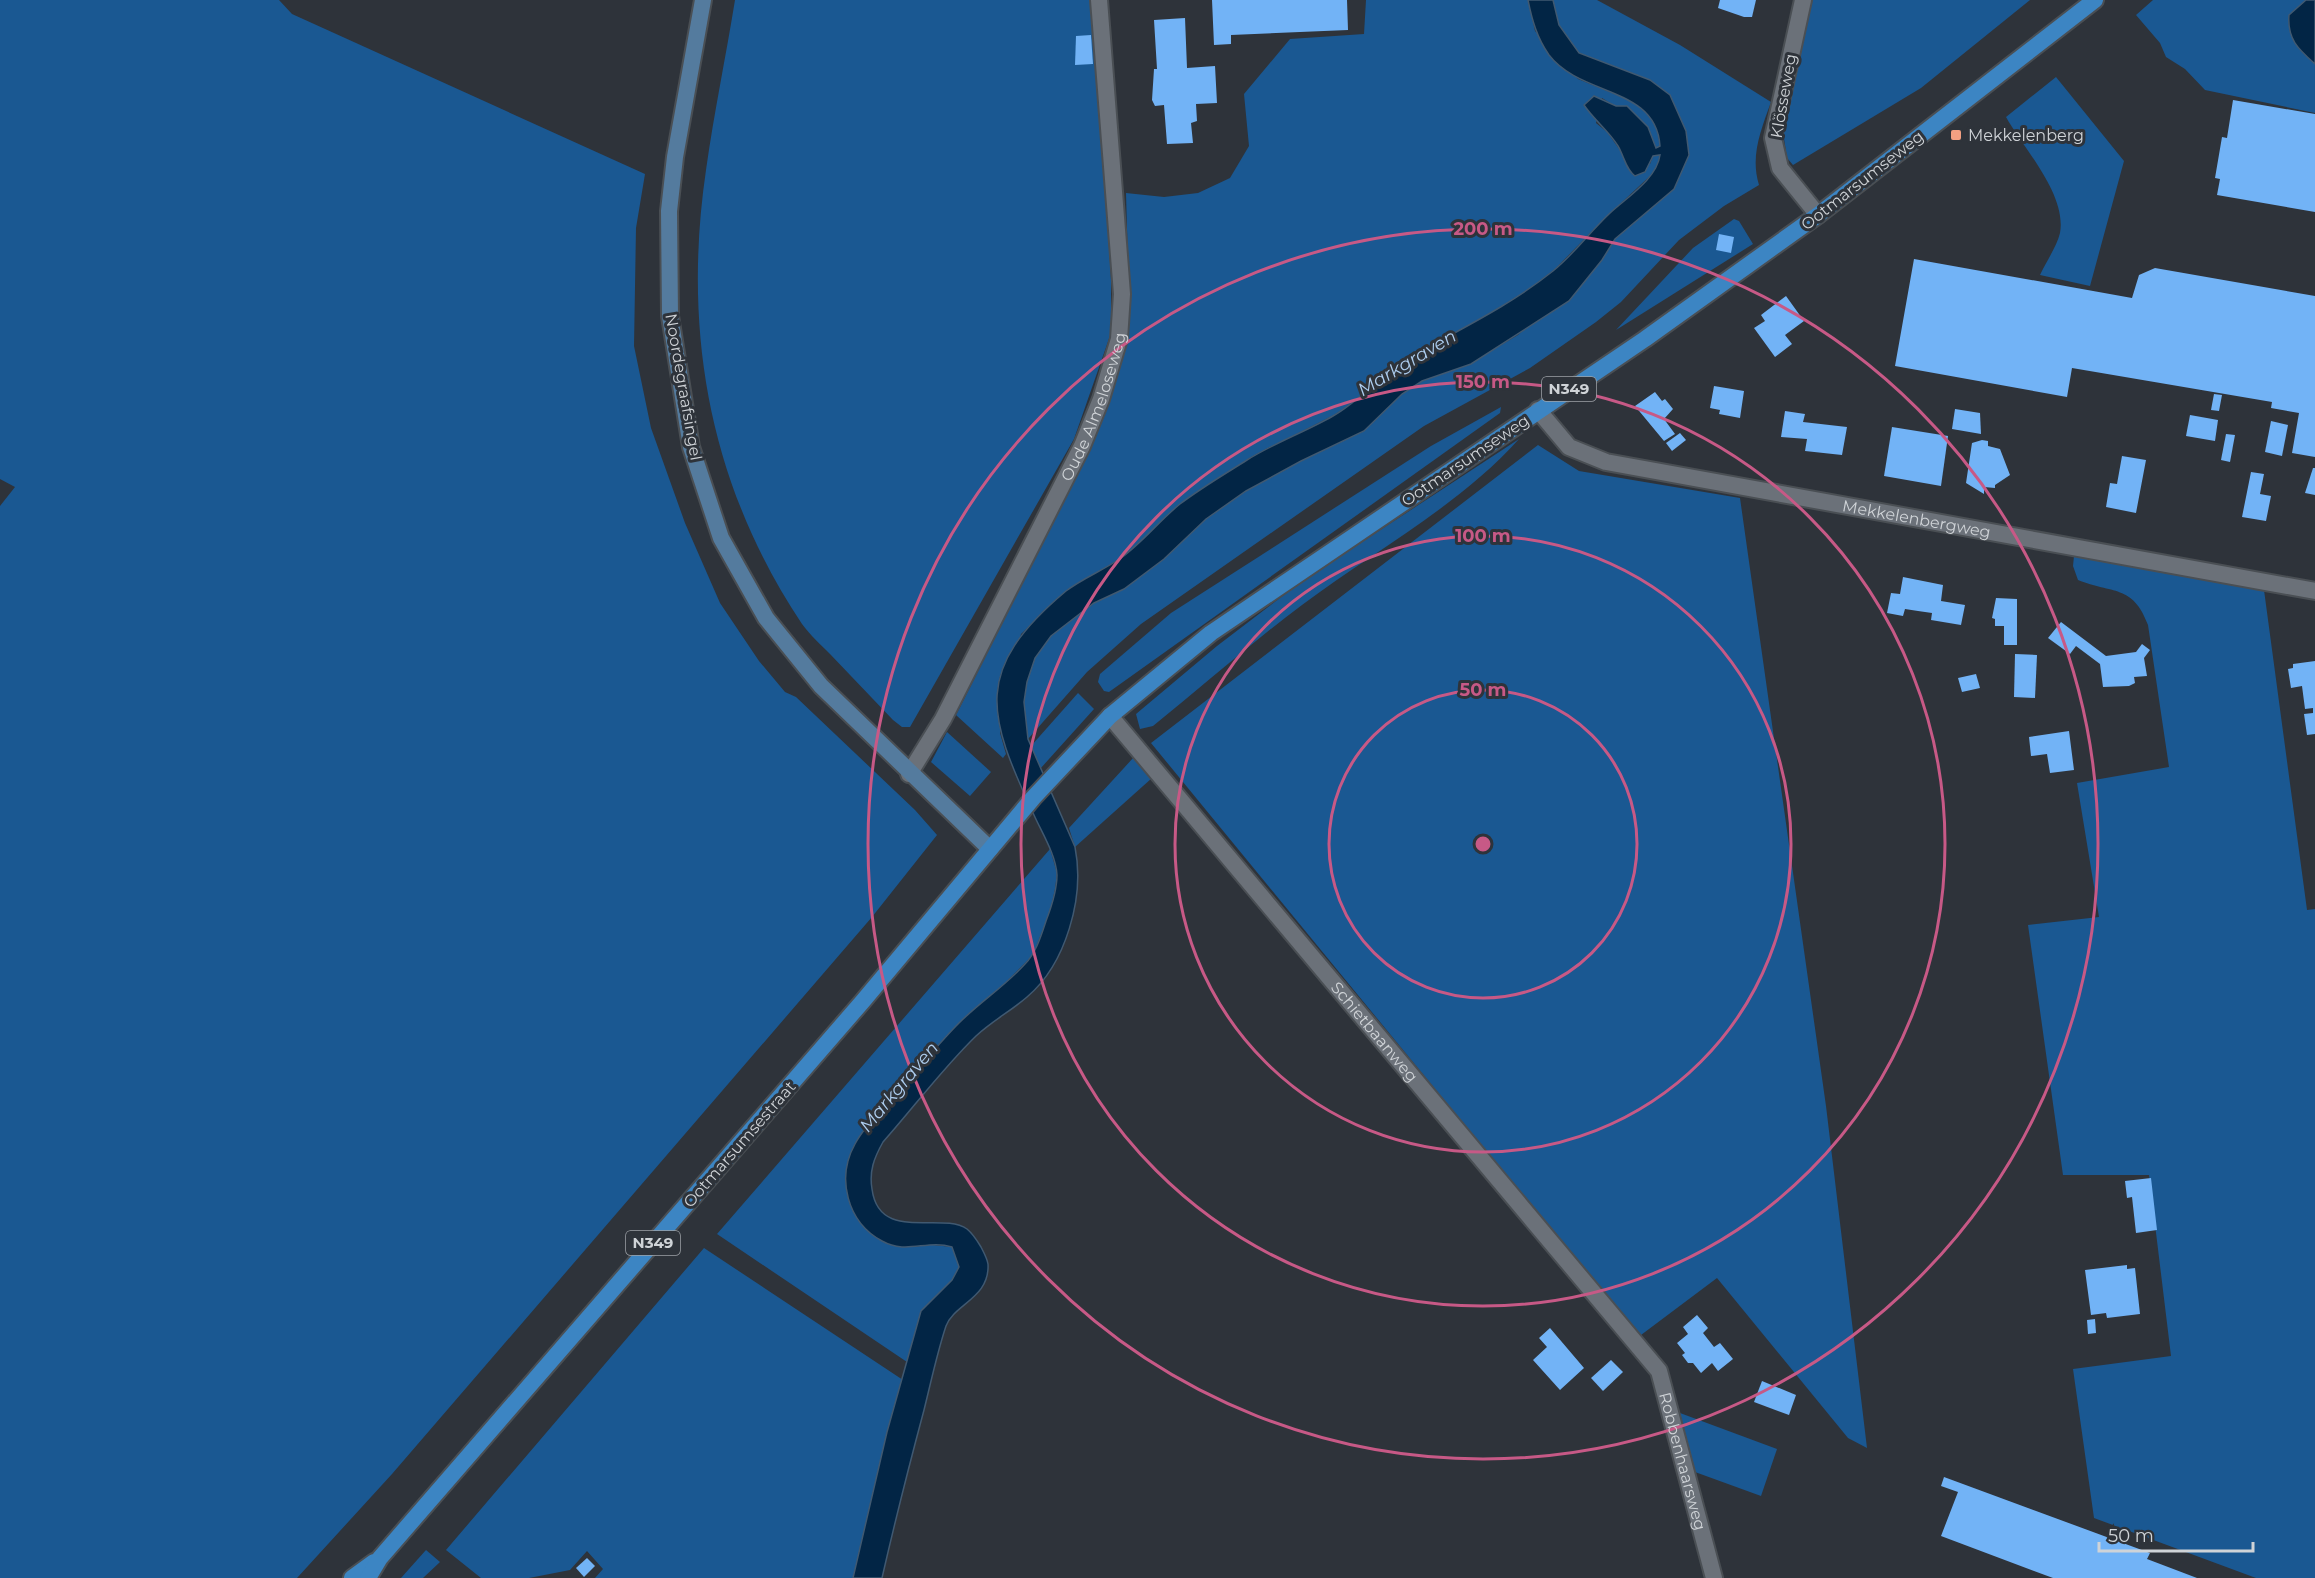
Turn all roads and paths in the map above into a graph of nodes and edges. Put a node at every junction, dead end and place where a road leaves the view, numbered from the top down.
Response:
1 (703, 0) edge
2 (1099, 0) edge
3 (1803, 0) edge
4 (2095, 0) edge
5 (1818, 215) junction
6 (1538, 410) junction
7 (2315, 591) edge
8 (1110, 716) junction
9 (909, 774) junction
10 (1048, 782) joint
11 (990, 849) junction
12 (1641, 1348) joint
13 (380, 1558) junction
14 (352, 1578) edge
15 (368, 1578) edge
16 (1714, 1578) edge

1 - 9 main road, Noordegraafsingel
2 - 9 street, Oude Almeloseweg
3 - 5 street, Klösseweg
4 - 5 main road, Ootmarsumseweg / N349
5 - 6 main road, Ootmarsumseweg / N349
6 - 7 street, Mekkelenbergweg
6 - 8 main road, Ootmarsumseweg / N349
8 - 10 main road, Ootmarsumseweg / N349
8 - 12 street, Schietbaanweg
9 - 11 main road, Noordegraafsingel
10 - 11 main road, Ootmarsumsestraat / N349
11 - 13 main road, Ootmarsumsestraat / N349
12 - 16 street, Robbenhaarsweg
13 - 14 main road, Ootmarsumsestraat / N349
13 - 15 main road, Ootmarsumsestraat / N349

